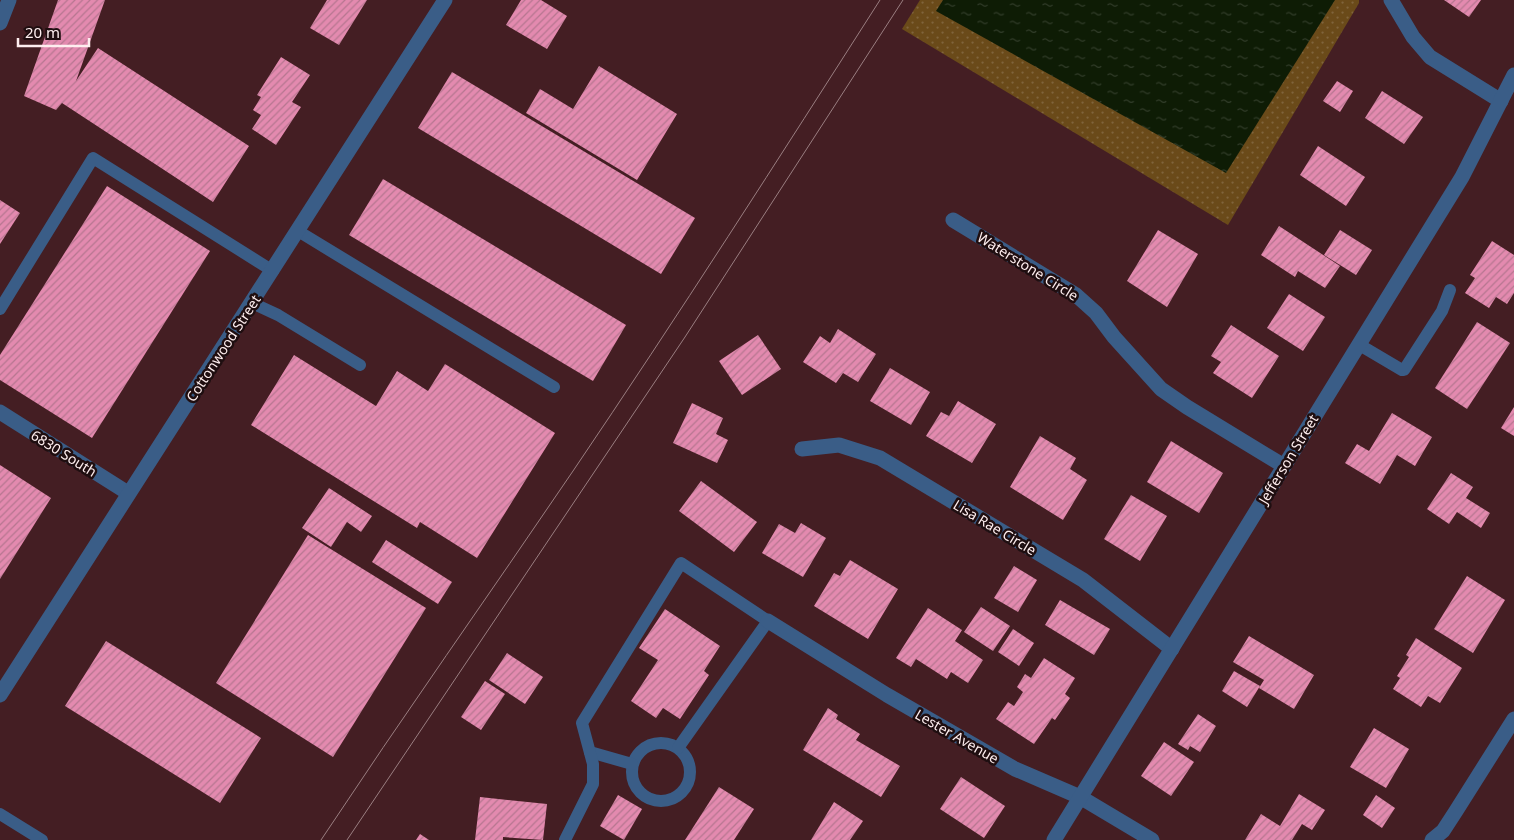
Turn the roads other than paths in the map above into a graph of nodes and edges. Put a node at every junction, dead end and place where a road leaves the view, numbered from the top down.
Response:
1 (9, 0) edge
2 (445, 0) edge
3 (1391, 0) edge
4 (0, 23) edge
5 (1514, 75) edge
6 (1501, 101) junction
7 (953, 220) dead end
8 (298, 231) junction
9 (272, 271) junction
10 (1450, 290) dead end
11 (252, 303) junction
12 (0, 309) edge
13 (1358, 344) junction
14 (360, 365) dead end
15 (554, 388) dead end
16 (0, 412) edge
17 (802, 449) dead end
18 (1284, 466) junction
19 (128, 493) junction
20 (768, 621) junction
21 (1172, 649) junction
22 (0, 695) edge
23 (1514, 719) edge
24 (678, 748) junction
25 (590, 752) junction
26 (632, 764) junction
27 (1080, 797) junction
28 (0, 814) edge
29 (42, 840) edge
30 (565, 840) edge
31 (1054, 840) edge
32 (1152, 840) edge
33 (1432, 840) edge

1 - 4 street
2 - 8 street, Cottonwood Street
3 - 6 street
5 - 6 street, Jefferson Street
6 - 13 street, Jefferson Street
7 - 18 street, Waterstone Circle
8 - 9 street, Cottonwood Street
8 - 15 lane
9 - 11 street, Cottonwood Street
9 - 12 lane
10 - 13 lane
11 - 14 lane
11 - 19 street, Cottonwood Street
13 - 18 street, Jefferson Street
16 - 19 street, 6830 South
17 - 21 street, Lisa Rae Circle
18 - 21 street, Jefferson Street
19 - 22 street, Cottonwood Street
20 - 24 lane
20 - 25 lane
20 - 27 street, Lester Avenue
21 - 27 street, Jefferson Street
23 - 33 street
24 - 26 lane
24 - 26 lane
25 - 26 lane
25 - 30 lane
27 - 31 street, Jefferson Street
27 - 32 street, Lester Avenue
28 - 29 lane

